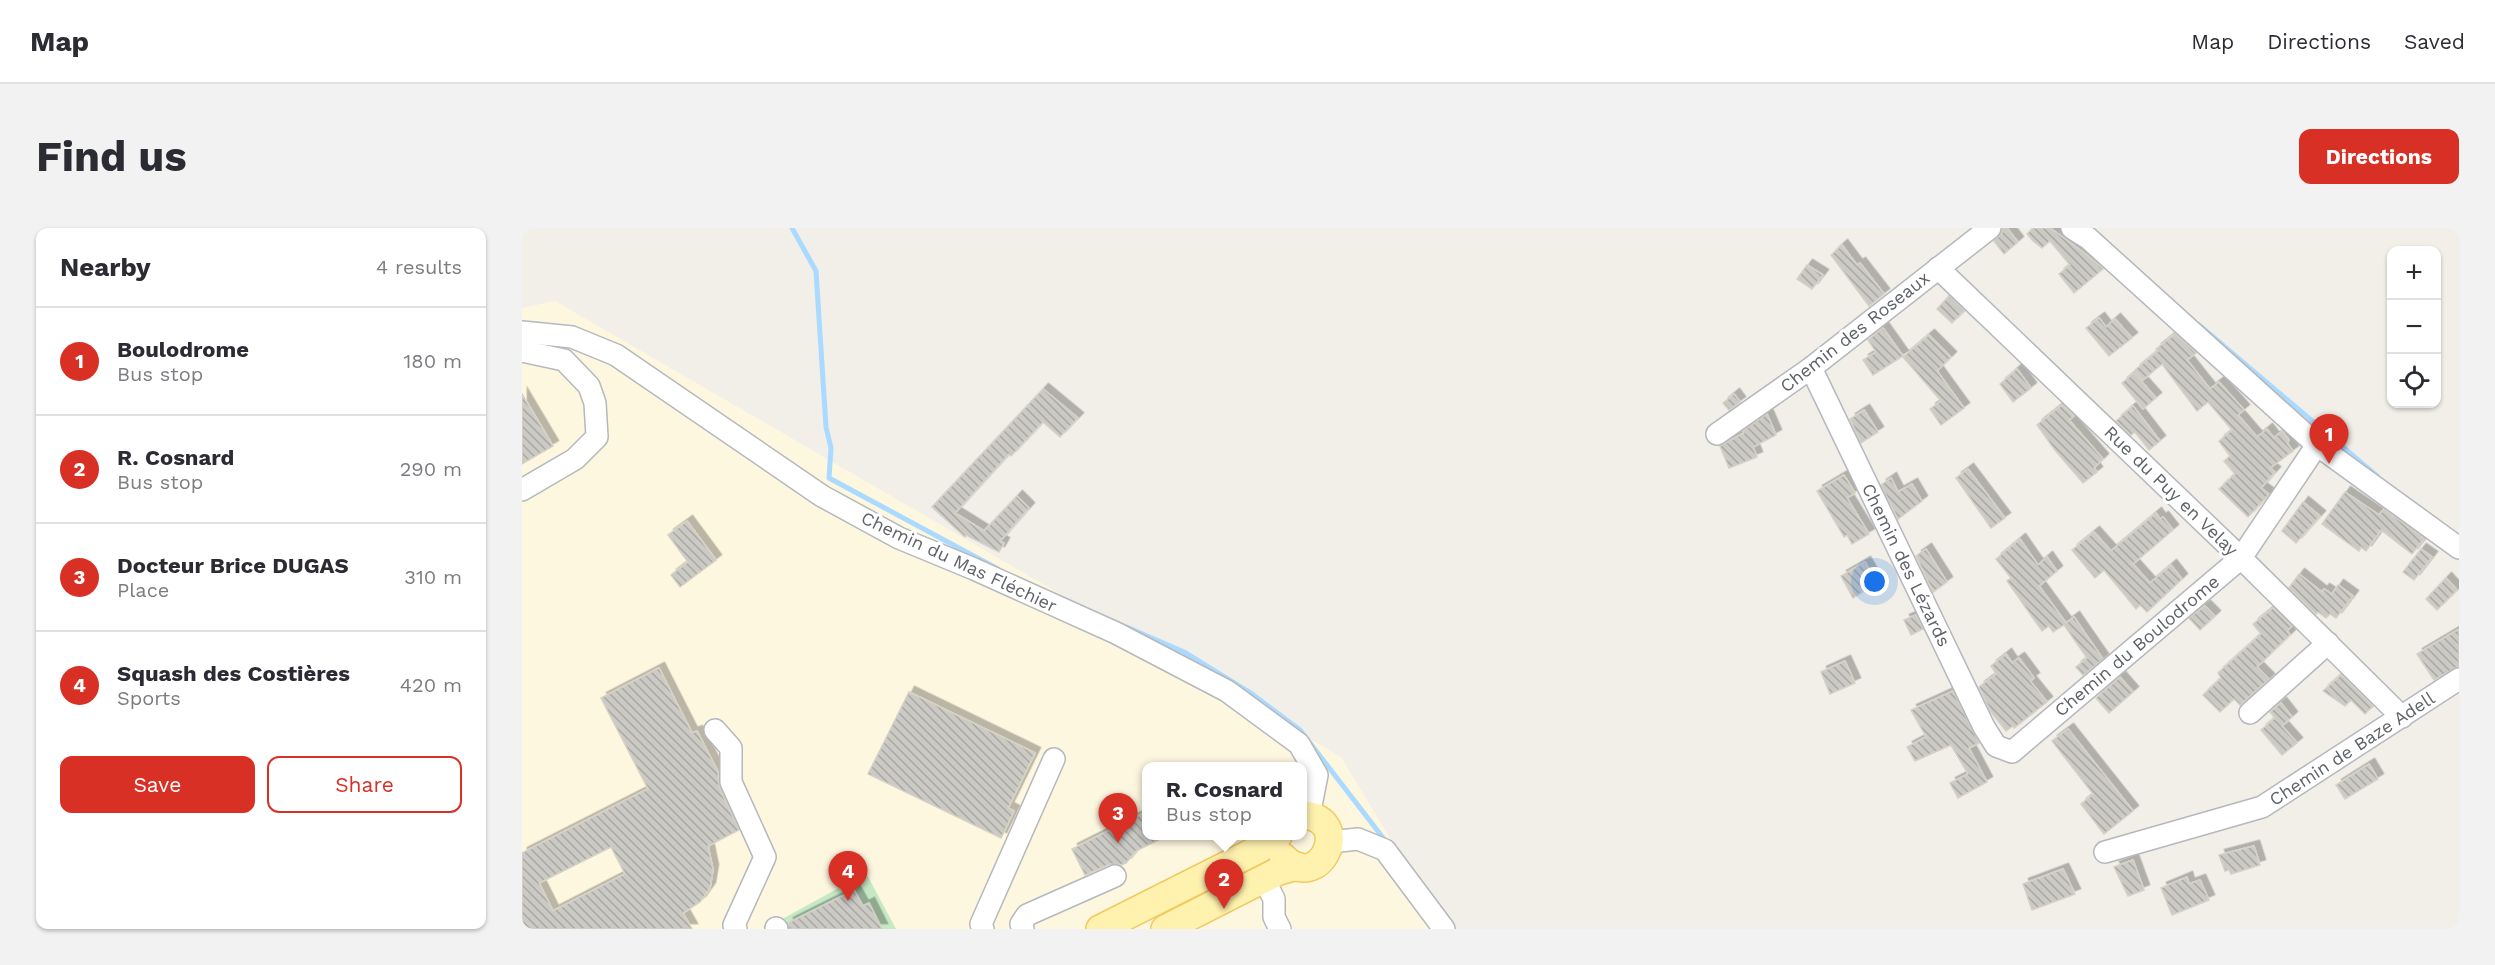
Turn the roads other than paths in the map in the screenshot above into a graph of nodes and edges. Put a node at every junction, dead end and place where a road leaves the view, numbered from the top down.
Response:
1 (1990, 228) edge
2 (2072, 228) edge
3 (1938, 268) junction
4 (522, 332) edge
5 (522, 351) edge
6 (1811, 368) junction
7 (1717, 434) dead end
8 (2317, 445) junction
9 (522, 490) edge
10 (2459, 548) edge
11 (2241, 558) junction
12 (2328, 643) junction
13 (2459, 679) edge
14 (2250, 713) dead end
15 (2402, 717) junction
16 (715, 730) dead end
17 (2012, 752) joint
18 (1054, 759) dead end
19 (1307, 808) edge
20 (1307, 816) edge
21 (1272, 840) edge
22 (1278, 840) edge
23 (1330, 842) junction
24 (2105, 852) dead end
25 (1297, 866) junction
26 (1115, 876) dead end
27 (1264, 879) junction
28 (1182, 925) edge
29 (736, 929) edge
30 (983, 929) edge
31 (1023, 929) edge
32 (1100, 929) edge
33 (1280, 929) edge
34 (1444, 929) edge

1 - 3 street, Chemin des Roseaux
2 - 8 street
3 - 6 street, Chemin des Roseaux
3 - 11 street, Rue du Puy en Velay
4 - 19 street, Chemin du Mas Fléchier
5 - 9 street
6 - 7 street, Chemin des Roseaux
6 - 17 street, Chemin des Lézards
8 - 10 street
8 - 11 street, Chemin du Boulodrome
11 - 12 street, Rue du Puy en Velay
11 - 17 street, Chemin du Boulodrome
12 - 14 street
12 - 15 street, Rue du Puy en Velay
13 - 15 street, Chemin de Baze Adell
15 - 24 street, Chemin de Baze Adell
16 - 29 street
18 - 30 street
20 - 23 main road
21 - 32 main road
22 - 25 main road
23 - 25 main road
23 - 34 street
25 - 27 main road
26 - 31 street
27 - 28 main road
27 - 33 street

